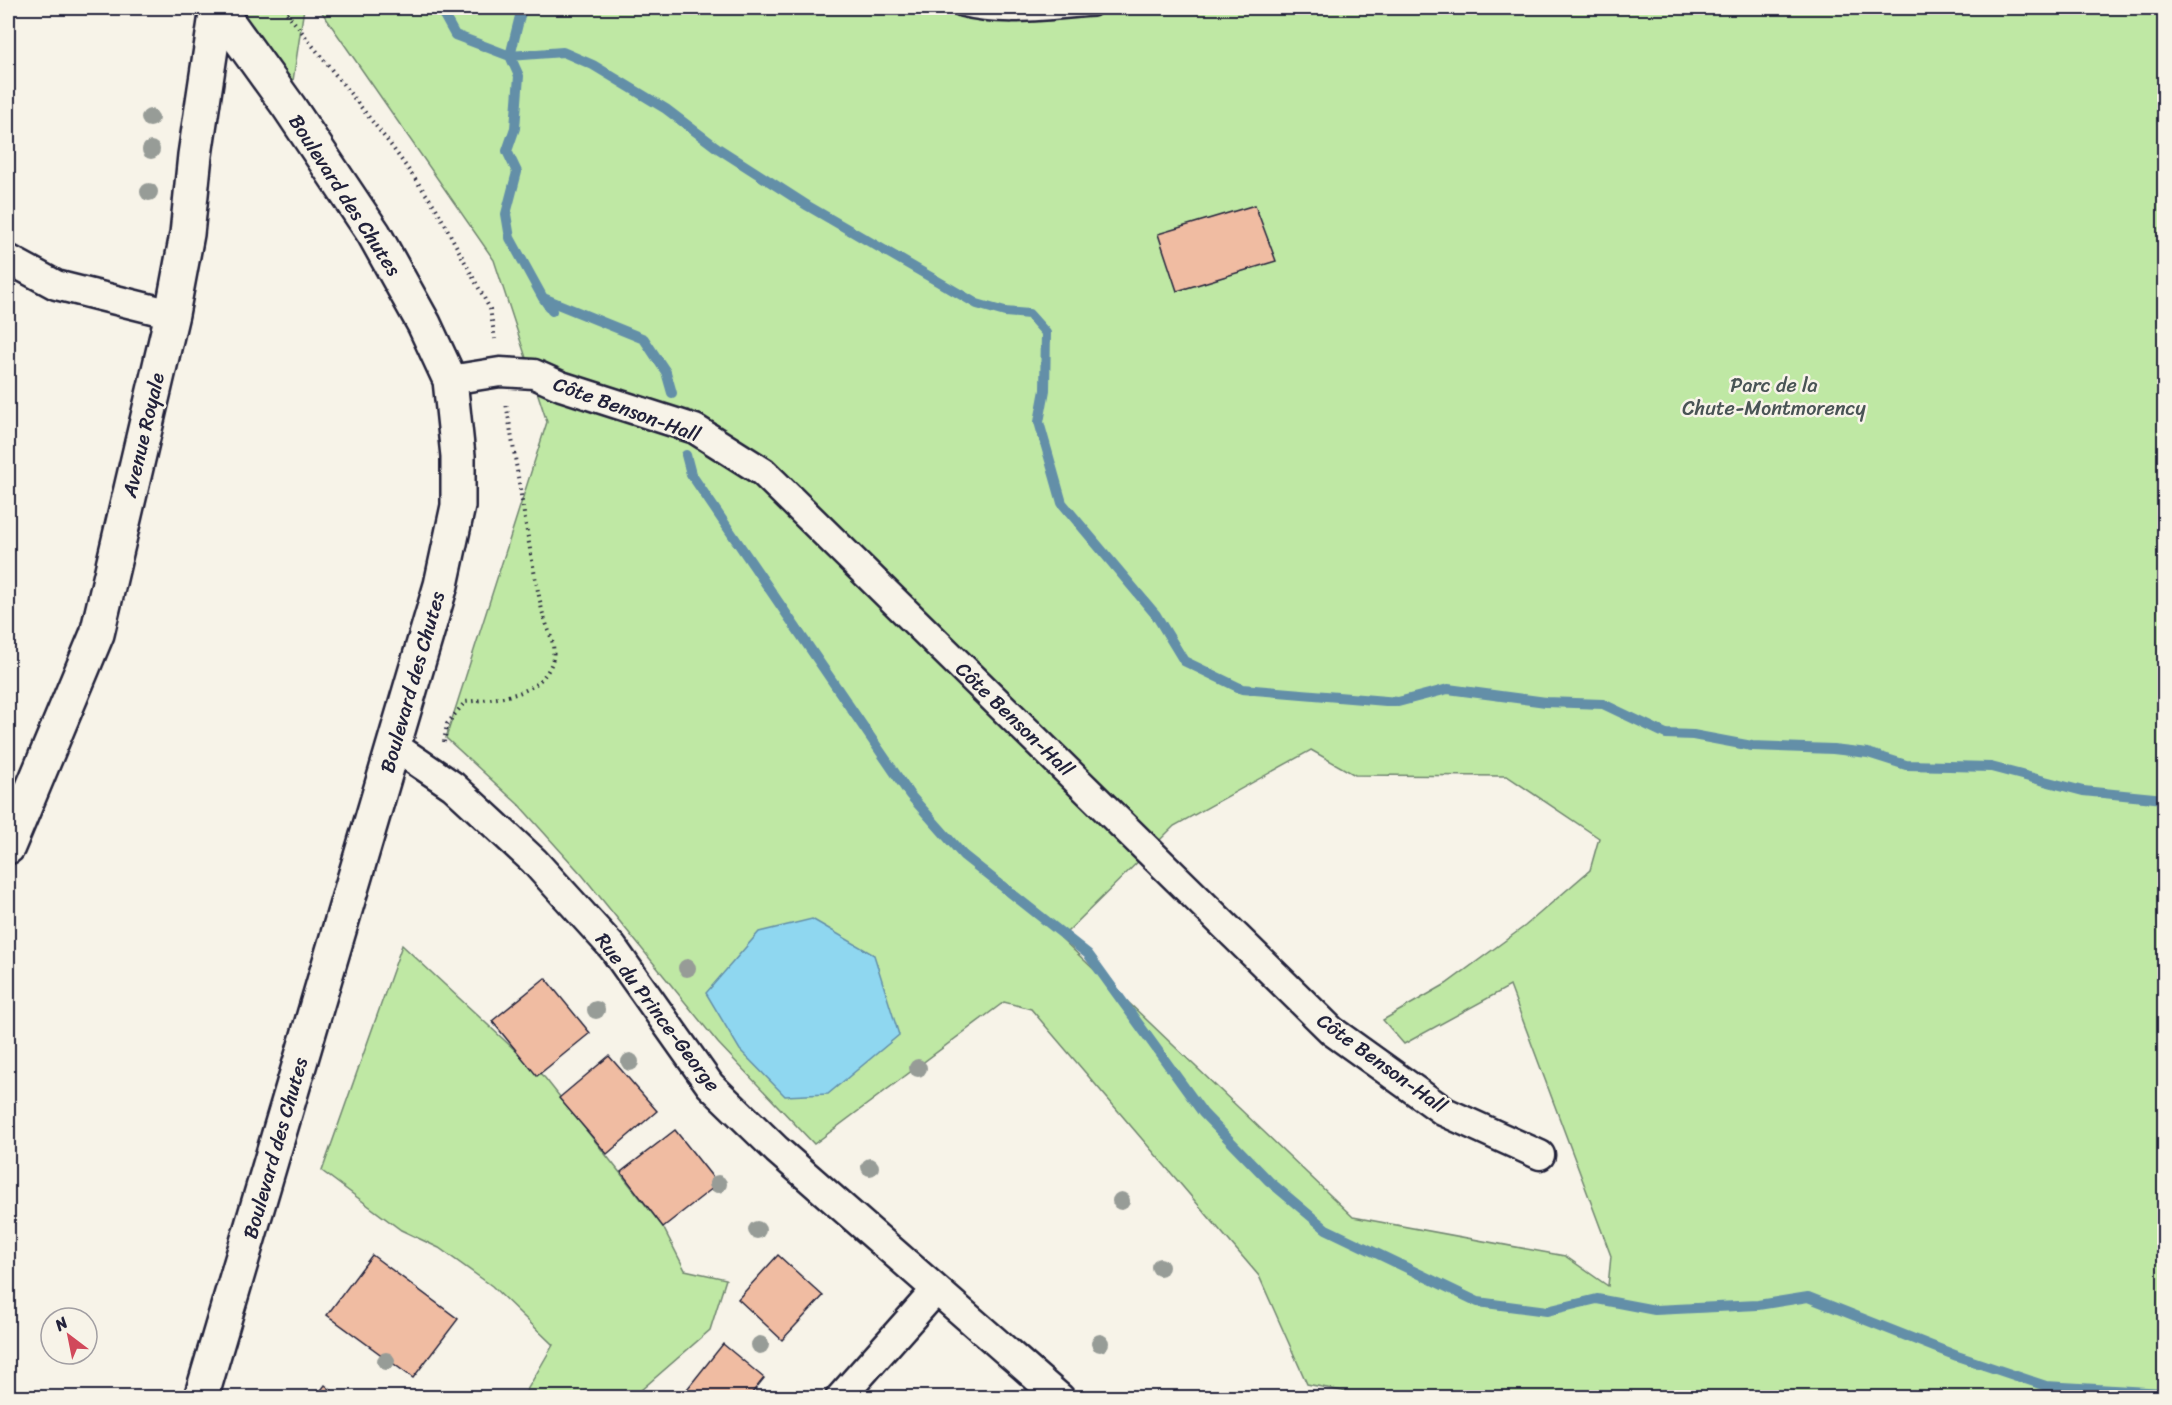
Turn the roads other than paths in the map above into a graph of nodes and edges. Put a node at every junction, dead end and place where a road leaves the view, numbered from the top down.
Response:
1 (219, 8) edge
2 (961, 8) edge
3 (1093, 8) edge
4 (1020, 11) edge
5 (8, 259) edge
6 (172, 314) junction
7 (450, 380) junction
8 (394, 746) junction
9 (8, 847) edge
10 (1540, 1155) dead end
11 (936, 1290) junction
12 (201, 1398) edge
13 (840, 1398) edge
14 (1059, 1398) edge

1 - 6 street, Avenue Royale
1 - 7 street, Boulevard des Chutes
2 - 4 lane
3 - 4 lane
5 - 6 street
6 - 9 street, Avenue Royale
7 - 8 street, Boulevard des Chutes
7 - 10 street, Côte Benson-Hall
8 - 11 street, Rue du Prince-George
8 - 12 street, Boulevard des Chutes
11 - 13 street
11 - 14 street, Rue du Prince-George

